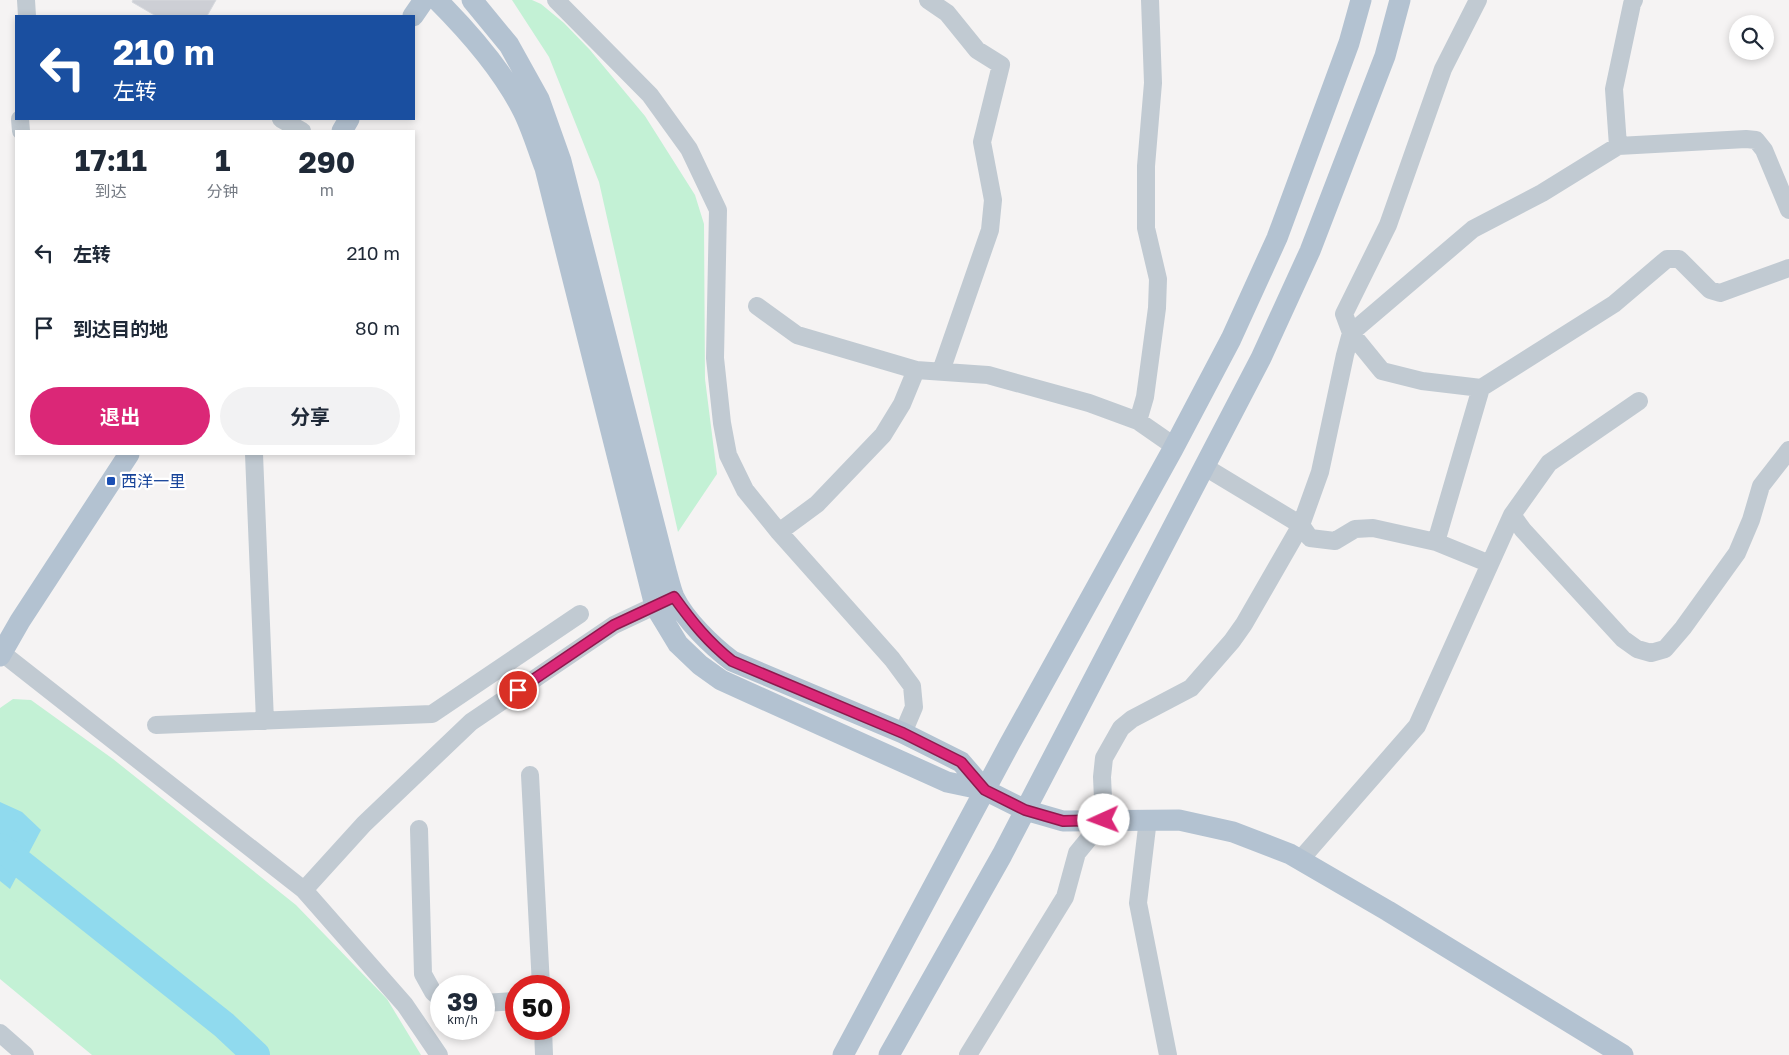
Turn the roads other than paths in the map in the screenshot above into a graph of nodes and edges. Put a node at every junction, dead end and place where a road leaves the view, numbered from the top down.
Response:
1 (26, 0) edge
2 (424, 0) edge
3 (437, 0) edge
4 (472, 0) edge
5 (556, 0) edge
6 (928, 0) edge
7 (1150, 0) edge
8 (1361, 0) edge
9 (1400, 0) edge
10 (1478, 0) edge
11 (1634, 0) edge
12 (27, 15) edge
13 (414, 15) edge
14 (283, 120) edge
15 (300, 130) edge
16 (1618, 146) junction
17 (1789, 210) edge
18 (1789, 268) edge
19 (757, 306) dead end
20 (1351, 333) junction
21 (916, 370) junction
22 (941, 371) junction
23 (1481, 388) junction
24 (1639, 401) dead end
25 (1138, 421) junction
26 (1174, 446) junction
27 (1789, 450) edge
28 (128, 455) edge
29 (254, 455) edge
30 (1205, 467) junction
31 (1512, 515) junction
32 (1301, 525) junction
33 (779, 532) junction
34 (1436, 542) junction
35 (1490, 564) junction
36 (674, 597) junction
37 (655, 606) junction
38 (580, 614) dead end
39 (1, 654) edge
40 (265, 721) junction
41 (156, 725) dead end
42 (903, 733) junction
43 (530, 775) dead end
44 (985, 790) junction
45 (1025, 810) junction
46 (1148, 819) junction
47 (1104, 820) junction
48 (419, 829) dead end
49 (1300, 860) junction
50 (304, 890) junction
51 (540, 975) edge
52 (430, 987) edge
53 (0, 1033) edge
54 (543, 1040) edge
55 (25, 1055) edge
56 (439, 1055) edge
57 (544, 1055) edge
58 (843, 1055) edge
59 (888, 1055) edge
60 (968, 1055) edge
61 (1168, 1055) edge
62 (1623, 1055) edge

1 - 12 street
2 - 13 main road
3 - 37 main road
4 - 36 main road
5 - 33 street
6 - 22 street
7 - 25 street
8 - 26 main road
9 - 30 main road
10 - 20 street
11 - 16 street
14 - 15 street
16 - 17 street
16 - 20 street
18 - 23 street
19 - 21 street
20 - 23 street
20 - 32 street
21 - 22 street
21 - 33 street
22 - 25 street
23 - 34 street
24 - 31 street
25 - 26 street
26 - 44 main road
27 - 31 street
28 - 39 main road
29 - 40 street
30 - 32 street
30 - 45 main road
31 - 35 street
32 - 34 street
32 - 47 street
33 - 42 street
34 - 35 street
35 - 49 street
36 - 37 street
36 - 42 main road
37 - 44 main road
37 - 50 street
38 - 40 street
39 - 50 street
40 - 41 street
42 - 44 main road
43 - 51 street
44 - 45 main road
44 - 58 main road
45 - 47 main road
45 - 59 main road
46 - 47 main road
46 - 49 main road
46 - 61 street
47 - 60 street
48 - 52 street
49 - 62 main road
50 - 56 street
53 - 55 street
54 - 57 street

